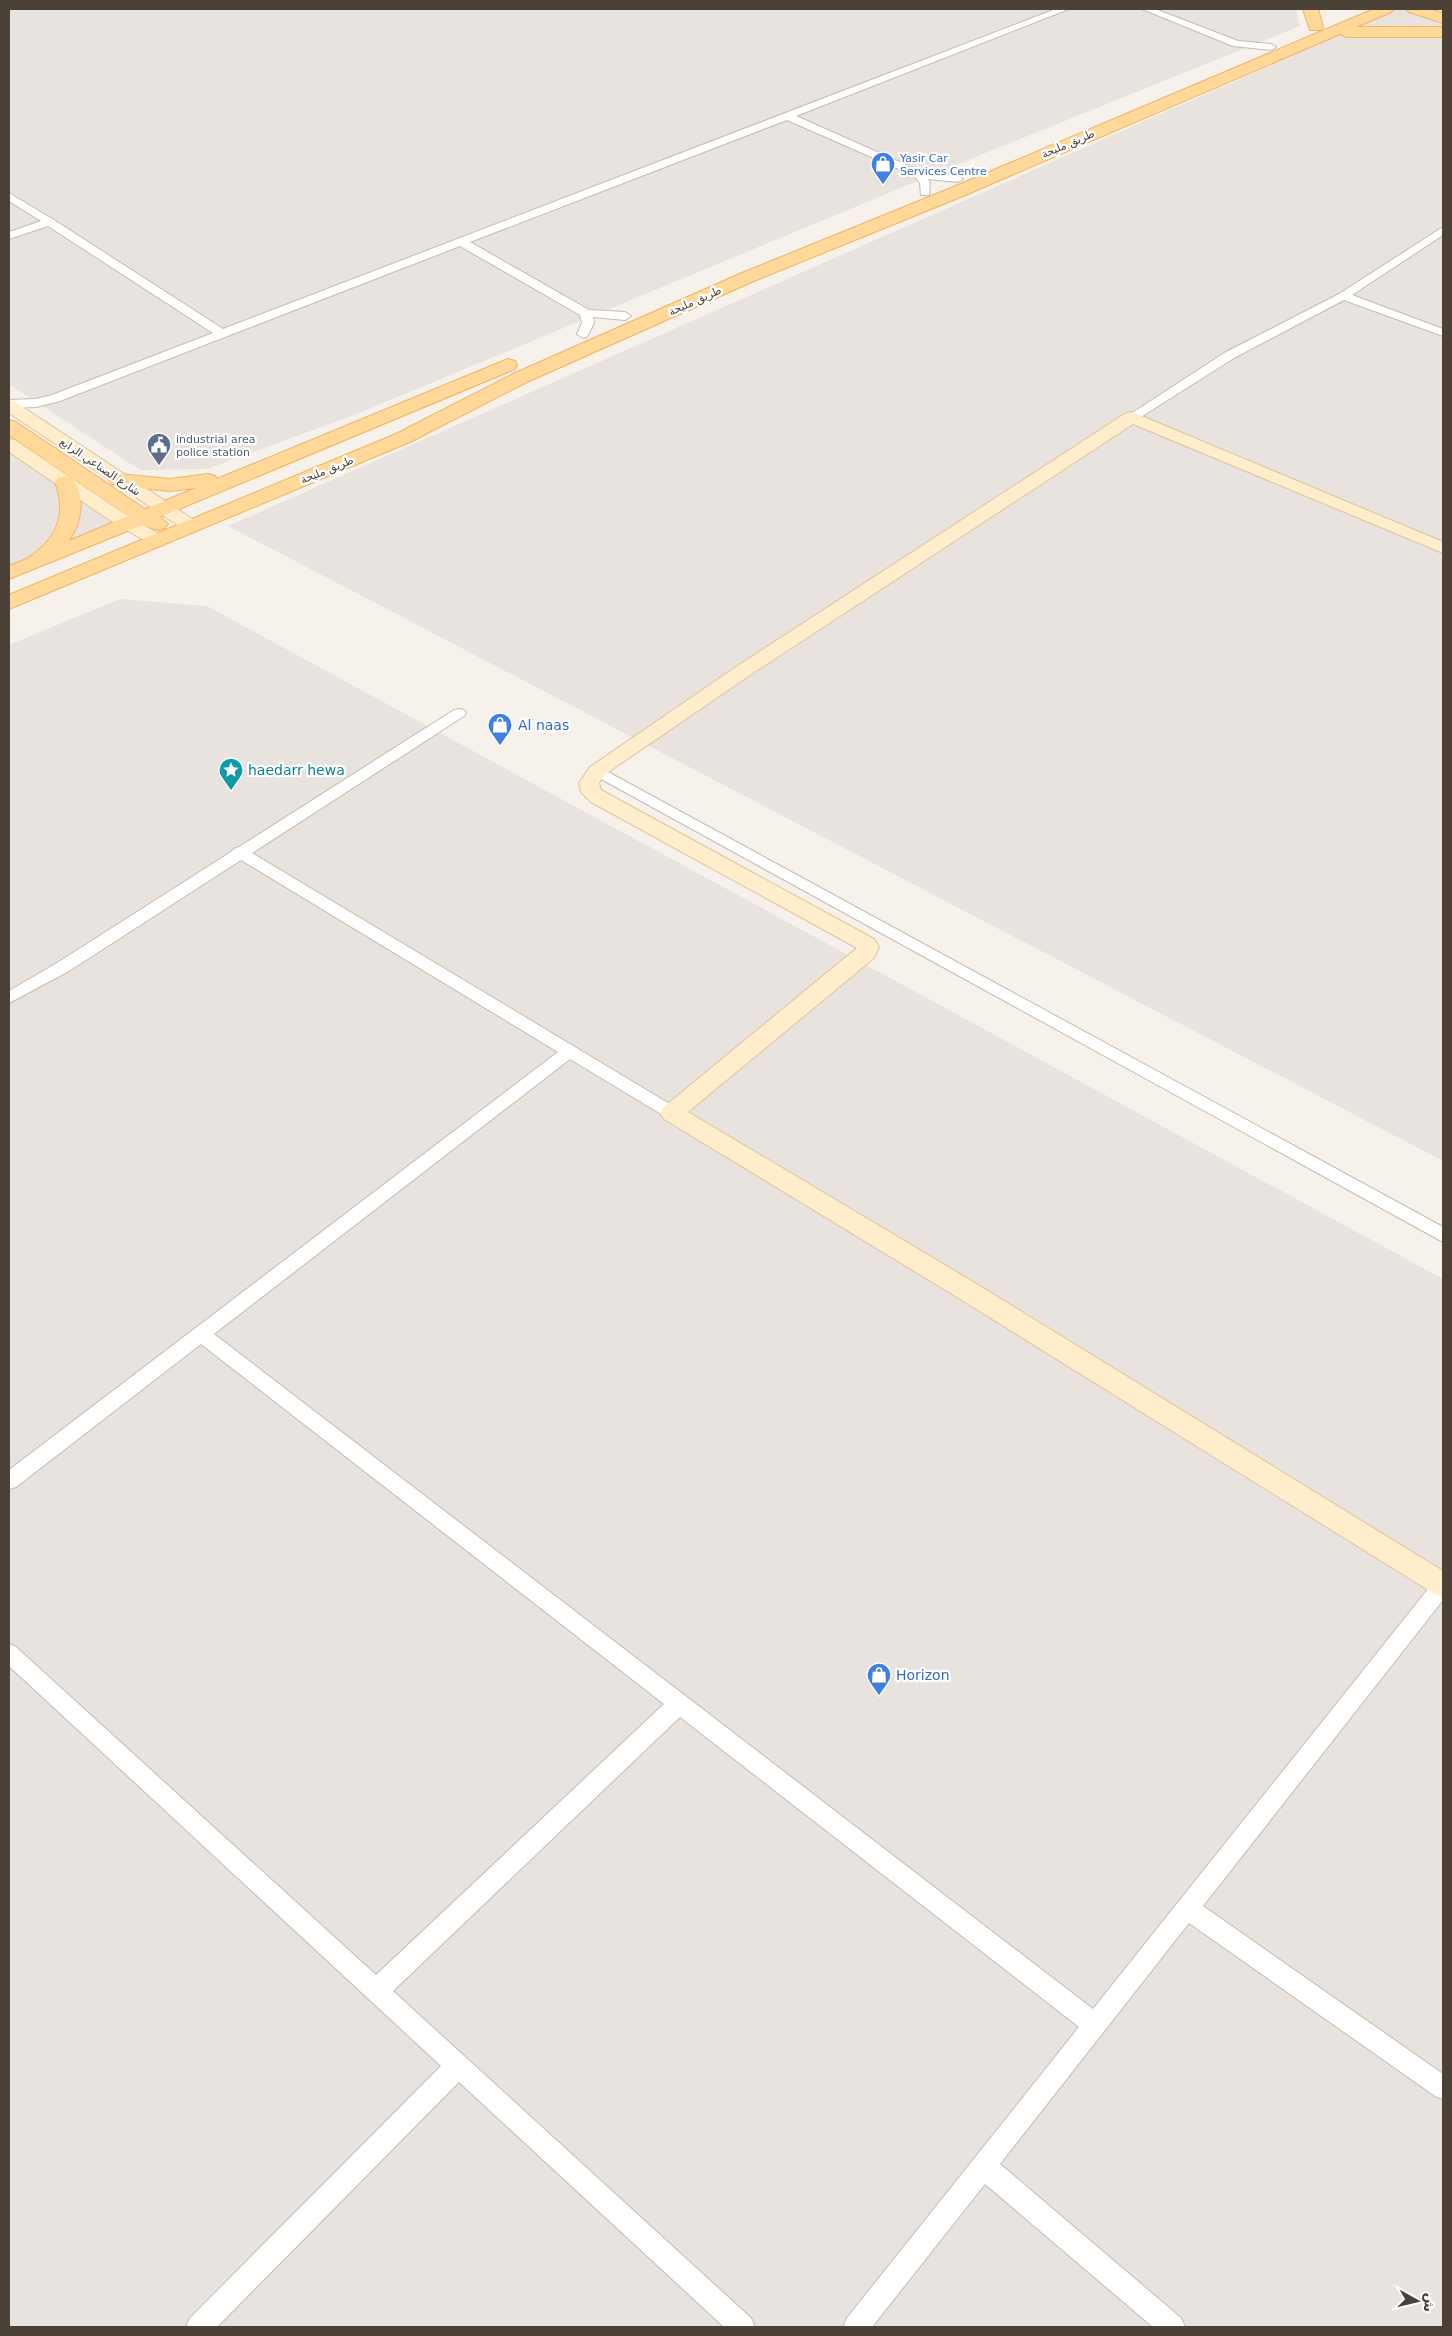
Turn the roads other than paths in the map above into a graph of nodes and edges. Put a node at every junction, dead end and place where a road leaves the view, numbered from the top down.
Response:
1 (1064, 9) edge
2 (1147, 9) edge
3 (1311, 9) edge
4 (1358, 9) edge
5 (1386, 9) edge
6 (1414, 9) edge
7 (1443, 18) edge
8 (1318, 32) junction
9 (1443, 32) edge
10 (1236, 44) junction
11 (1271, 47) junction
12 (1244, 55) dead end
13 (1176, 92) junction
14 (787, 116) junction
15 (918, 174) junction
16 (958, 179) junction
17 (925, 193) junction
18 (9, 196) edge
19 (50, 222) junction
20 (1443, 230) edge
21 (9, 236) edge
22 (460, 242) junction
23 (1343, 296) junction
24 (586, 313) junction
25 (624, 316) junction
26 (1443, 333) edge
27 (222, 334) junction
28 (583, 334) junction
29 (56, 398) junction
30 (9, 405) edge
31 (389, 415) junction
32 (1132, 418) junction
33 (9, 426) edge
34 (44, 429) junction
35 (9, 444) edge
36 (286, 458) junction
37 (118, 480) junction
38 (65, 482) junction
39 (160, 526) junction
40 (1443, 548) edge
41 (33, 563) junction
42 (9, 573) edge
43 (9, 597) edge
44 (9, 603) edge
45 (459, 713) dead end
46 (597, 770) junction
47 (239, 852) junction
48 (9, 998) edge
49 (570, 1051) junction
50 (672, 1113) junction
51 (1443, 1235) edge
52 (201, 1334) junction
53 (9, 1481) edge
54 (1443, 1585) edge
55 (9, 1653) edge
56 (679, 1704) junction
57 (1188, 1909) junction
58 (376, 1991) junction
59 (1096, 2026) junction
60 (458, 2066) junction
61 (1443, 2088) edge
62 (984, 2167) junction
63 (199, 2327) edge
64 (742, 2327) edge
65 (856, 2327) edge
66 (1172, 2327) edge

1 - 14 street
2 - 10 street
3 - 8 main road
4 - 8 main road, طريق مليحة
5 - 8 main road, طريق مليحة
6 - 7 main road
8 - 9 main road
8 - 11 main road, طريق مليحة
8 - 13 main road, طريق مليحة
10 - 11 street
10 - 12 street
11 - 13 main road, طريق مليحة
13 - 16 main road, طريق مليحة
13 - 39 main road, طريق مليحة
14 - 15 street
14 - 22 street
15 - 16 street
15 - 17 street
16 - 17 main road, طريق مليحة
17 - 25 main road, طريق مليحة
18 - 19 street
19 - 21 street
19 - 27 street
20 - 23 street
22 - 24 street
22 - 27 street
23 - 26 street
23 - 32 street
24 - 25 street
24 - 28 street
25 - 28 main road, طريق مليحة
27 - 29 street
28 - 31 main road, طريق مليحة
29 - 30 street
29 - 34 street
30 - 34 main road, شارع الصناعي الرابع
31 - 36 main road, طريق مليحة
31 - 39 main road
32 - 40 main road
32 - 46 main road
33 - 39 main road
34 - 37 main road, شارع الصناعي الرابع
35 - 38 main road
36 - 37 main road
36 - 39 main road, طريق مليحة
37 - 39 main road, شارع الصناعي الرابع
38 - 39 main road
38 - 41 main road
39 - 41 main road, طريق مليحة
39 - 43 main road
39 - 44 main road, طريق مليحة
41 - 42 main road, طريق مليحة
45 - 47 street
46 - 50 main road
46 - 51 street
47 - 48 street
47 - 49 street
49 - 50 street
49 - 52 street
50 - 54 main road
52 - 53 street
52 - 56 street
54 - 57 street
55 - 58 street
56 - 58 street
56 - 59 street
57 - 59 street
57 - 61 street
58 - 60 street
59 - 62 street
60 - 63 street
60 - 64 street
62 - 65 street
62 - 66 street

